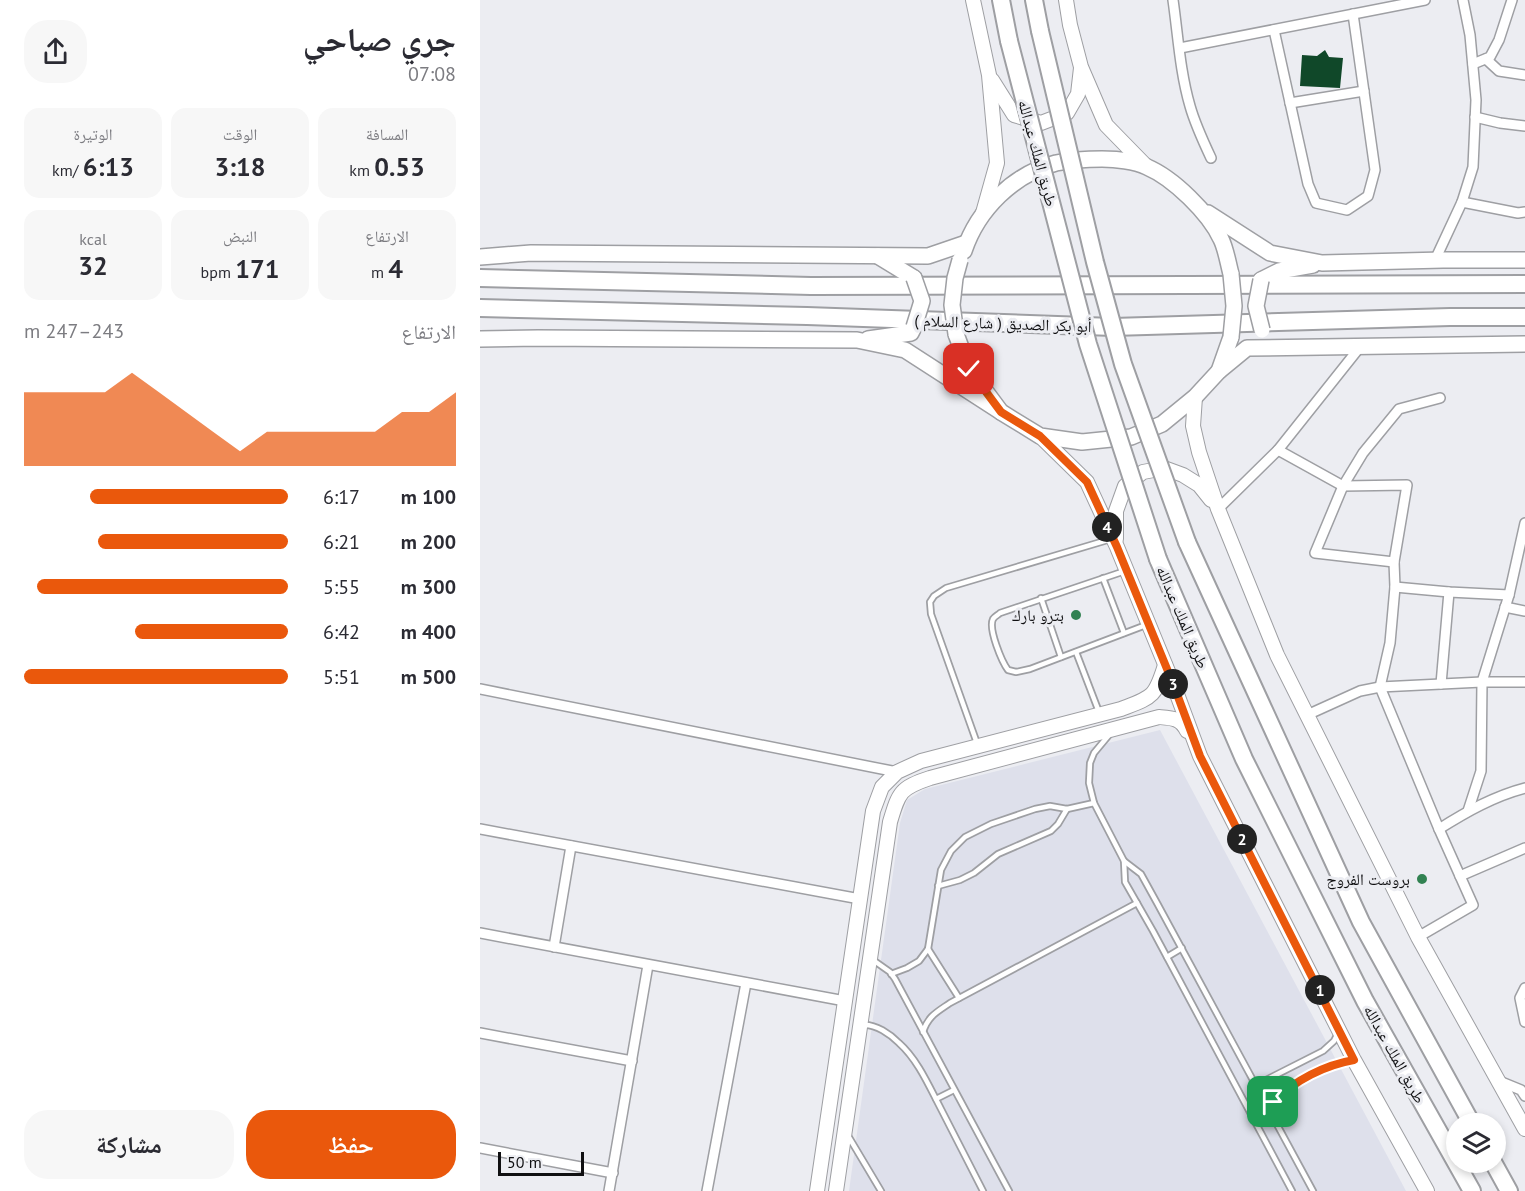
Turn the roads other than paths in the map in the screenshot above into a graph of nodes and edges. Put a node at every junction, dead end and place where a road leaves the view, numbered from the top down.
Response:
1 (973, 0) edge
2 (1001, 0) edge
3 (1034, 0) edge
4 (1066, 0) edge
5 (1173, 0) edge
6 (1425, 0) edge
7 (1463, 0) edge
8 (1512, 0) edge
9 (1353, 14) junction
10 (1274, 30) junction
11 (1180, 48) junction
12 (1486, 59) junction
13 (1473, 64) junction
14 (1081, 67) junction
15 (989, 75) junction
16 (1525, 75) edge
17 (1364, 91) junction
18 (1290, 104) junction
19 (1476, 117) junction
20 (1525, 126) edge
21 (1211, 158) dead end
22 (1146, 166) junction
23 (1462, 202) junction
24 (1203, 210) junction
25 (1525, 212) edge
26 (983, 214) junction
27 (966, 243) junction
28 (480, 254) edge
29 (878, 256) junction
30 (1435, 260) junction
31 (1525, 260) edge
32 (1322, 264) junction
33 (480, 279) edge
34 (1525, 284) edge
35 (480, 308) edge
36 (1525, 317) edge
37 (480, 339) edge
38 (857, 340) junction
39 (1525, 344) edge
40 (1289, 346) junction
41 (1360, 347) junction
42 (1219, 371) junction
43 (1195, 397) junction
44 (1440, 398) dead end
45 (1001, 412) junction
46 (1040, 436) junction
47 (1278, 450) junction
48 (1343, 486) junction
49 (1218, 509) junction
50 (1525, 523) edge
51 (1115, 541) junction
52 (1394, 562) junction
53 (1126, 570) junction
54 (1102, 578) junction
55 (1395, 587) junction
56 (1449, 592) junction
57 (1509, 595) junction
58 (1041, 598) junction
59 (1505, 607) junction
60 (1525, 611) edge
61 (1148, 624) junction
62 (1124, 633) junction
63 (1076, 652) junction
64 (1061, 657) junction
65 (1165, 665) junction
66 (1482, 682) junction
67 (1525, 682) edge
68 (1441, 684) junction
69 (1380, 687) junction
70 (480, 689) edge
71 (1100, 715) junction
72 (1307, 715) junction
73 (1115, 729) junction
74 (978, 746) junction
75 (1200, 756) junction
76 (897, 772) junction
77 (1525, 788) edge
78 (1094, 803) junction
79 (1067, 809) junction
80 (1468, 811) junction
81 (480, 829) edge
82 (1439, 829) junction
83 (571, 846) junction
84 (1525, 848) edge
85 (1124, 861) junction
86 (1460, 876) junction
87 (938, 886) junction
88 (860, 899) junction
89 (1137, 903) junction
90 (480, 933) edge
91 (1418, 937) junction
92 (554, 947) junction
93 (1182, 948) junction
94 (928, 950) junction
95 (1167, 957) junction
96 (870, 959) junction
97 (648, 964) junction
98 (891, 974) junction
99 (746, 983) junction
100 (1525, 988) edge
101 (959, 998) junction
102 (845, 1002) junction
103 (1525, 1022) edge
104 (860, 1025) junction
105 (1339, 1030) junction
106 (923, 1032) junction
107 (480, 1033) edge
108 (1354, 1060) junction
109 (632, 1061) junction
110 (1498, 1080) junction
111 (1256, 1085) junction
112 (954, 1090) junction
113 (1525, 1096) edge
114 (936, 1099) junction
115 (1269, 1108) junction
116 (1466, 1113) edge
117 (1525, 1129) edge
118 (845, 1130) junction
119 (480, 1148) edge
120 (612, 1173) junction
121 (1500, 1173) edge
122 (609, 1191) edge
123 (707, 1191) edge
124 (817, 1191) edge
125 (836, 1191) edge
126 (881, 1191) edge
127 (983, 1191) edge
128 (1009, 1191) edge
129 (1292, 1191) edge
130 (1313, 1191) edge
131 (1427, 1191) edge
132 (1472, 1191) edge
133 (1509, 1191) edge

1 - 15 main road
2 - 132 highway, طريق الملك عبدالله, bridge
3 - 116 highway, طريق الملك عبدالله, bridge
4 - 14 main road
5 - 11 street
6 - 9 street
7 - 13 street
8 - 12 street
9 - 10 street
9 - 17 street
10 - 11 street
10 - 18 street
11 - 21 street
12 - 13 street
12 - 16 street
13 - 19 street
14 - 15 main road
14 - 22 main road
15 - 26 main road
17 - 18 street
17 - 18 street
19 - 20 street
19 - 23 street
22 - 24 main road
22 - 26 main road
23 - 25 street
23 - 30 street
24 - 32 main road
24 - 42 main road, bridge
26 - 27 main road
27 - 29 main road
27 - 45 main road, bridge
28 - 29 main road
29 - 38 main road, bridge
30 - 31 main road
30 - 32 main road
32 - 40 main road, bridge
33 - 34 highway, ( شارع السلام ) أبو بكر الصديق
35 - 36 highway, ( شارع السلام ) أبو بكر الصديق
37 - 38 main road
38 - 45 main road
39 - 41 main road
40 - 41 main road
40 - 42 main road
41 - 47 street
42 - 43 main road
43 - 46 main road
43 - 49 main road
44 - 48 street
45 - 46 main road
46 - 51 main road
47 - 48 street
47 - 49 street
48 - 52 street
48 - 52 street
49 - 51 main road
49 - 72 main road
50 - 57 street
51 - 53 main road
51 - 74 lane
52 - 55 street
53 - 54 lane
53 - 61 main road
54 - 58 lane
54 - 62 lane
55 - 56 street
55 - 69 street
56 - 57 street
56 - 68 street
57 - 59 street
58 - 64 lane
58 - 64 lane
59 - 60 street
59 - 66 street
61 - 62 lane
61 - 65 main road
62 - 63 lane
63 - 64 lane
63 - 71 lane
65 - 71 main road
65 - 75 main road
66 - 67 street
66 - 68 street
66 - 80 street
68 - 69 street
69 - 72 street
69 - 82 street
70 - 76 street
71 - 74 main road
72 - 91 main road
73 - 75 main road
73 - 78 lane
73 - 96 main road
74 - 76 main road
75 - 105 main road
76 - 88 main road
77 - 80 street
78 - 79 lane
78 - 85 lane
79 - 87 lane
79 - 87 lane
80 - 82 street
81 - 83 street
82 - 86 street
83 - 88 street
83 - 92 street
84 - 86 street
85 - 89 lane
85 - 93 lane
86 - 91 street
87 - 94 lane
88 - 102 main road
89 - 95 lane
89 - 101 lane
90 - 92 street
91 - 110 main road
92 - 97 street
93 - 95 lane
93 - 111 lane
94 - 98 lane
94 - 101 lane
95 - 129 lane
96 - 98 lane
96 - 104 main road
97 - 99 street
97 - 109 street
98 - 106 lane
99 - 102 street
99 - 123 street
100 - 103 street
101 - 106 lane
102 - 124 main road
104 - 114 lane
104 - 118 main road
105 - 108 main road
105 - 111 lane
106 - 112 lane
107 - 109 street
108 - 115 lane
108 - 131 main road
109 - 120 street
110 - 113 street
110 - 117 main road
111 - 115 lane
112 - 114 lane
112 - 128 lane
114 - 127 lane
115 - 130 lane
118 - 125 main road
118 - 126 lane
119 - 120 street
120 - 122 street
121 - 133 highway

